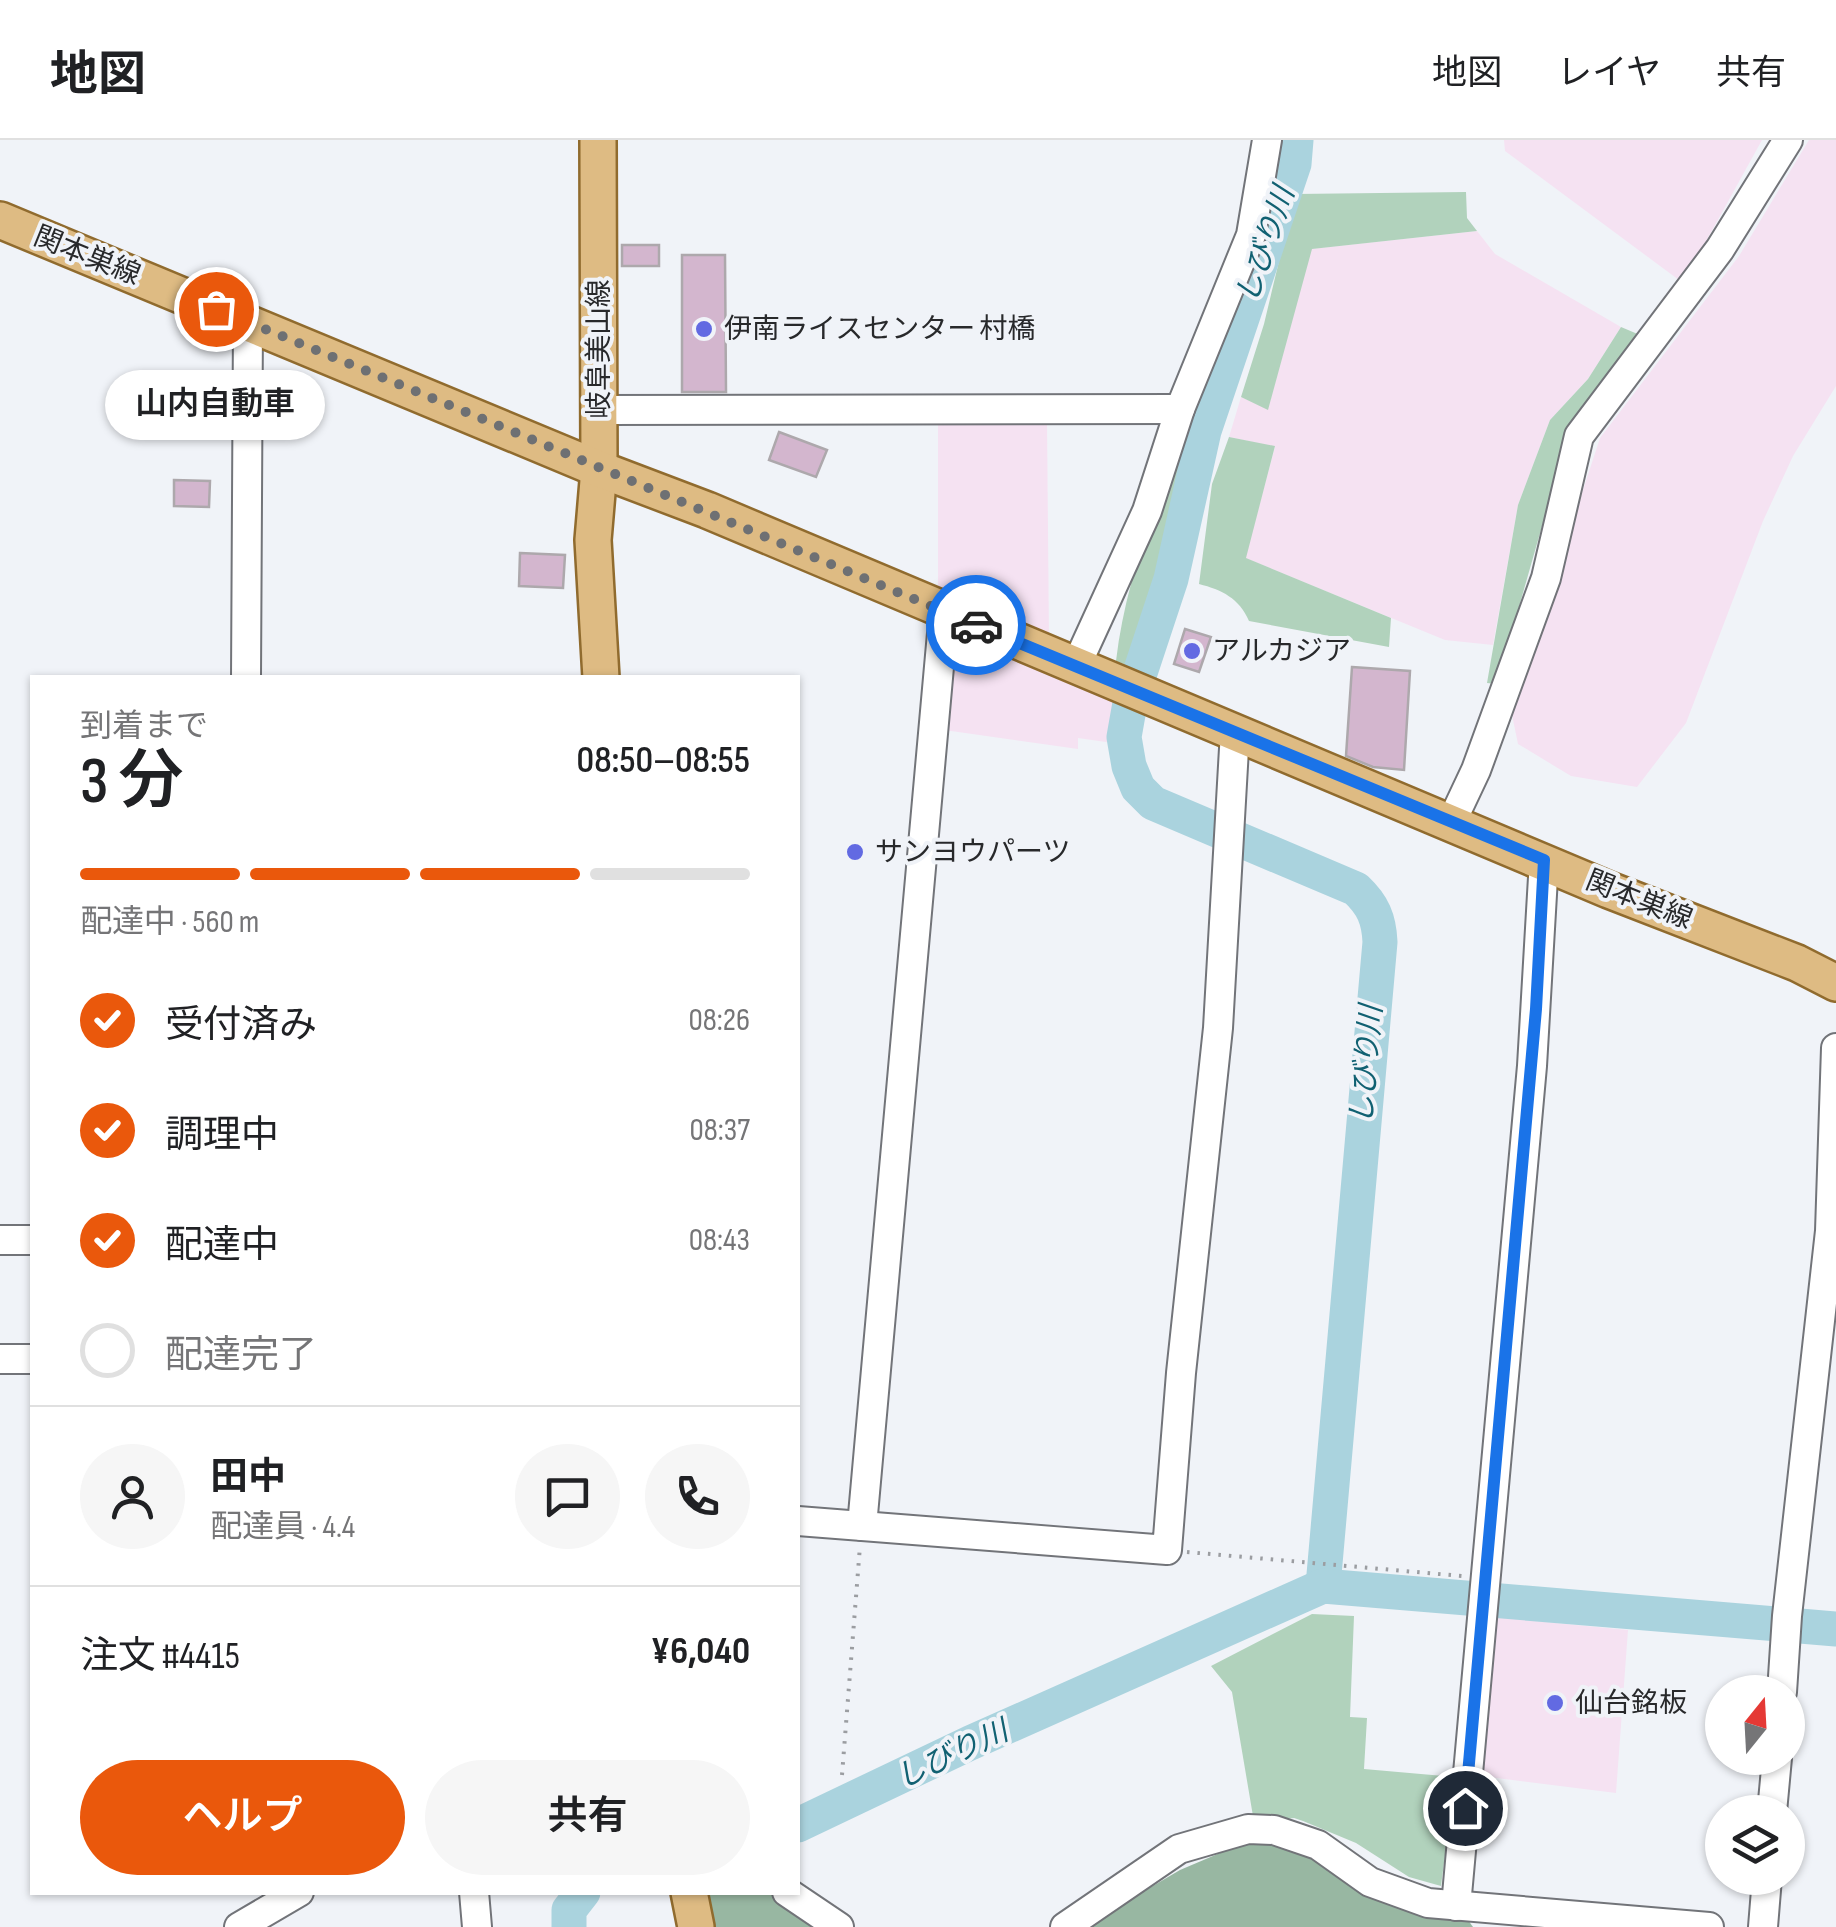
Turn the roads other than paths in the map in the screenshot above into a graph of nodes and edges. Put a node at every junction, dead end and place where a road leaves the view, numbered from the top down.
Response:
1 (598, 140) edge
2 (1268, 140) edge
3 (1788, 140) edge
4 (0, 220) edge
5 (248, 322) junction
6 (1180, 409) junction
7 (598, 410) junction
8 (599, 469) junction
9 (944, 612) junction
10 (1076, 666) junction
11 (246, 675) edge
12 (601, 675) edge
13 (1235, 731) junction
14 (1451, 823) junction
15 (1544, 860) junction
16 (1836, 982) edge
17 (1836, 1048) edge
18 (0, 1240) edge
19 (30, 1240) edge
20 (0, 1359) edge
21 (30, 1359) edge
22 (800, 1521) edge
23 (862, 1526) junction
24 (1783, 1675) edge
25 (288, 1895) edge
26 (474, 1895) edge
27 (691, 1895) edge
28 (791, 1895) edge
29 (1765, 1895) edge
30 (1456, 1906) junction
31 (239, 1927) edge
32 (477, 1927) edge
33 (696, 1927) edge
34 (839, 1927) edge
35 (1065, 1927) edge
36 (1708, 1927) edge
37 (1762, 1927) edge

1 - 7 main road, 岐阜美山線
2 - 6 street
3 - 14 street
4 - 5 main road, 関本巣線
5 - 8 main road, 関本巣線
5 - 11 street
6 - 7 street
6 - 10 street
7 - 8 main road, 岐阜美山線
8 - 9 main road, 関本巣線
8 - 12 main road, 岐阜美山線
9 - 10 main road, 関本巣線
9 - 23 street
10 - 13 main road, 関本巣線
13 - 14 main road, 関本巣線
13 - 23 street
14 - 15 main road, 関本巣線
15 - 16 main road, 関本巣線
15 - 30 street
17 - 24 street
18 - 19 street
20 - 21 street
22 - 23 street
25 - 31 street
26 - 32 street
27 - 33 main road
28 - 34 street
29 - 37 street
30 - 35 street
30 - 36 street

